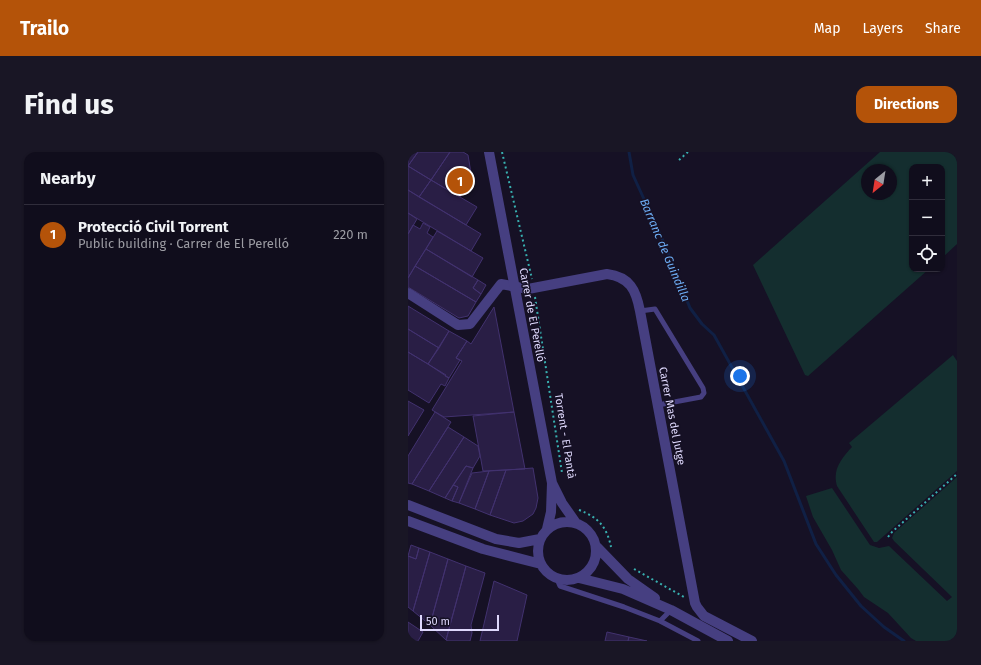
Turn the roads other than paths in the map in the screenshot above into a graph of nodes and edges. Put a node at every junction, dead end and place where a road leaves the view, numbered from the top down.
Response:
1 (489, 152) edge
2 (514, 286) junction
3 (408, 293) edge
4 (640, 311) junction
5 (658, 405) junction
6 (552, 483) junction
7 (408, 505) edge
8 (408, 521) edge
9 (576, 523) junction
10 (547, 529) junction
11 (540, 539) junction
12 (597, 547) junction
13 (541, 564) junction
14 (579, 578) junction
15 (557, 579) junction
16 (671, 610) junction
17 (660, 621) junction
18 (698, 641) edge
19 (728, 641) edge
20 (752, 641) edge

1 - 2 street, Carrer de El Perelló
2 - 3 street, Carrer Mas del Jutge
2 - 4 street, Carrer Mas del Jutge
2 - 6 street, Carrer de El Perelló
4 - 5 street, Carrer Mas del Jutge
4 - 5 lane
5 - 20 street, Carrer Mas del Jutge
6 - 9 street
6 - 10 street
7 - 11 street
8 - 13 street
9 - 10 street
9 - 12 street
10 - 11 street
11 - 13 street
12 - 14 street
12 - 16 street
13 - 15 street
14 - 15 street
14 - 16 street
15 - 17 lane
16 - 17 lane
16 - 19 street
17 - 18 lane

